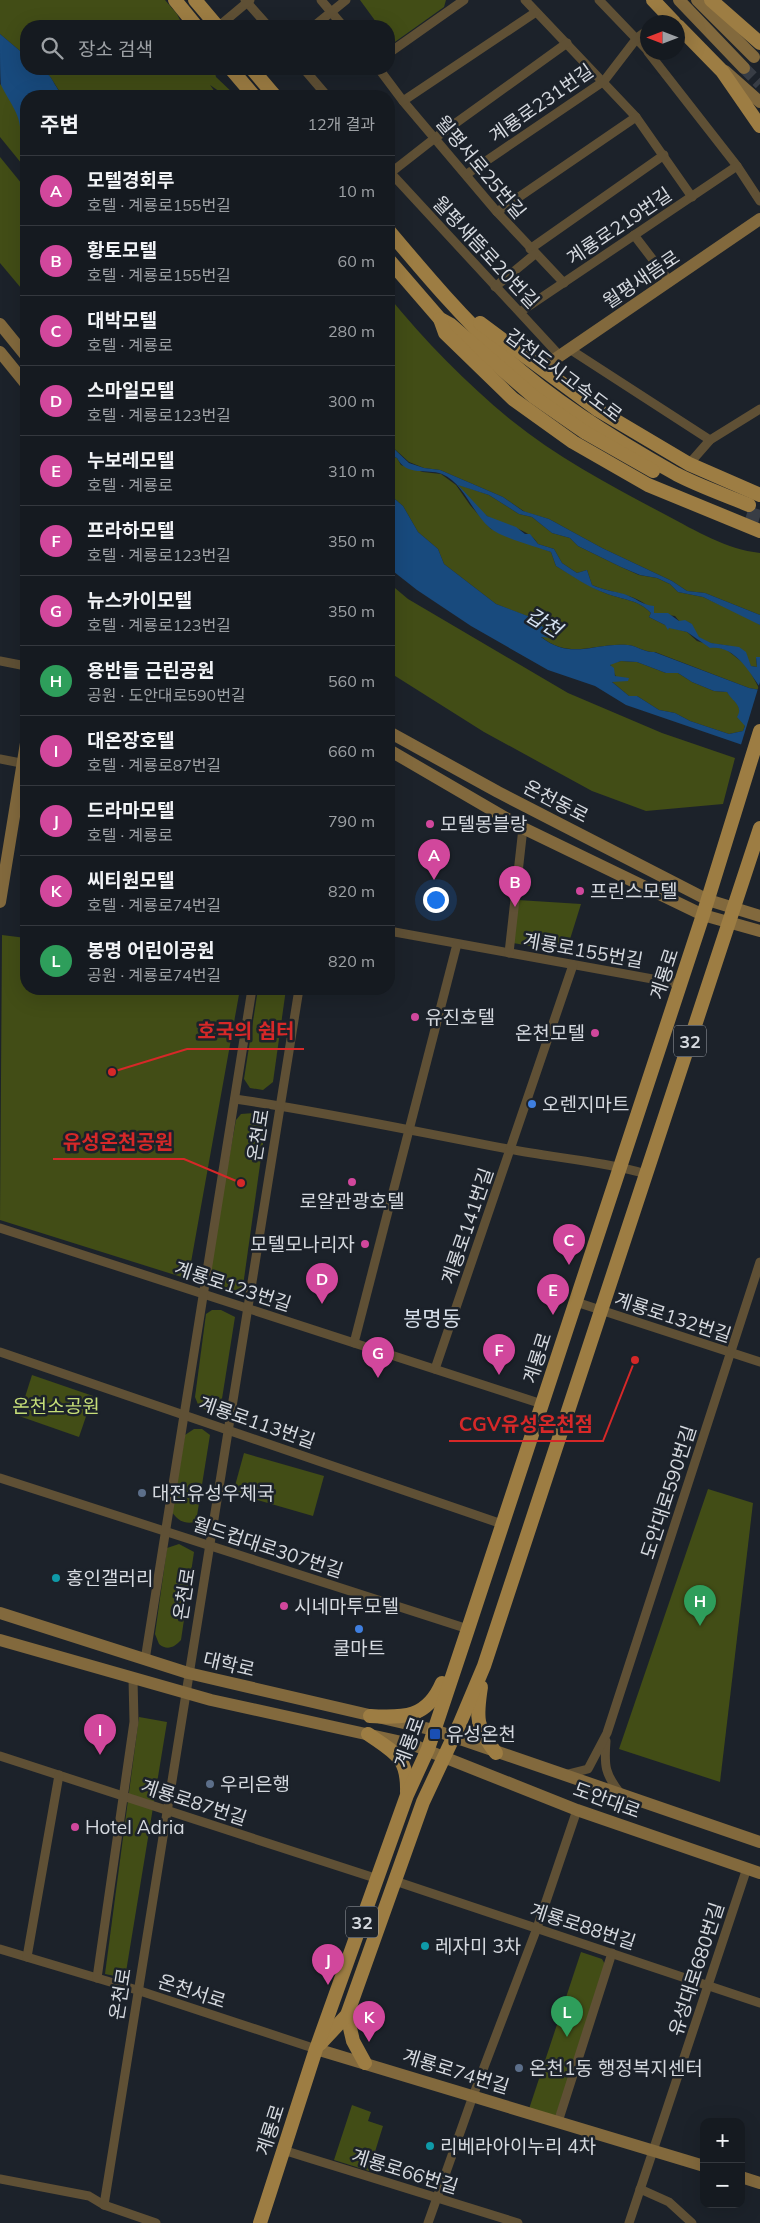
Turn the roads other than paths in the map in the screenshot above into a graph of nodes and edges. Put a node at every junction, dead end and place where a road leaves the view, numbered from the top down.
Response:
1 (175, 0) edge
2 (195, 0) edge
3 (321, 0) edge
4 (346, 0) edge
5 (525, 0) edge
6 (599, 0) edge
7 (653, 0) edge
8 (678, 0) edge
9 (697, 0) edge
10 (248, 1) edge
11 (713, 1) edge
12 (458, 2) edge
13 (330, 12) junction
14 (536, 12) junction
15 (663, 15) edge
16 (191, 20) edge
17 (213, 20) edge
18 (225, 20) edge
19 (263, 20) edge
20 (321, 20) edge
21 (337, 20) edge
22 (685, 33) edge
23 (640, 36) edge
24 (637, 38) junction
25 (640, 42) edge
26 (567, 43) junction
27 (760, 43) edge
28 (395, 49) edge
29 (754, 57) tunnel mouth
30 (710, 58) junction
31 (654, 60) edge
32 (744, 68) tunnel mouth
33 (236, 75) edge
34 (257, 75) edge
35 (309, 75) edge
36 (384, 75) edge
37 (604, 81) junction
38 (249, 90) edge
39 (270, 90) edge
40 (322, 90) edge
41 (395, 90) edge
42 (395, 90) edge
43 (403, 101) junction
44 (760, 102) edge
45 (636, 116) junction
46 (760, 126) edge
47 (435, 138) junction
48 (664, 155) junction
49 (737, 166) junction
50 (395, 168) edge
51 (467, 174) junction
52 (395, 179) edge
53 (692, 197) junction
54 (760, 200) edge
55 (497, 212) junction
56 (760, 220) edge
57 (634, 235) junction
58 (395, 238) edge
59 (533, 252) junction
60 (395, 267) edge
61 (670, 282) junction
62 (564, 283) junction
63 (495, 287) junction
64 (444, 294) junction
65 (520, 312) junction
66 (440, 319) junction
67 (0, 324) edge
68 (20, 349) edge
69 (565, 353) junction
70 (1, 355) edge
71 (542, 368) junction
72 (20, 377) edge
73 (760, 409) edge
74 (710, 440) junction
75 (689, 464) junction
76 (754, 501) edge
77 (757, 529) edge
78 (0, 661) edge
79 (20, 665) edge
80 (760, 731) edge
81 (395, 735) edge
82 (395, 754) edge
83 (0, 759) edge
84 (20, 763) edge
85 (20, 781) edge
86 (522, 828) junction
87 (760, 828) edge
88 (4, 847) edge
89 (708, 900) junction
90 (0, 902) edge
91 (734, 908) junction
92 (703, 915) junction
93 (760, 916) edge
94 (729, 923) junction
95 (395, 932) edge
96 (760, 932) edge
97 (458, 944) junction
98 (509, 953) junction
99 (573, 965) junction
100 (680, 984) junction
101 (251, 995) edge
102 (297, 995) edge
103 (235, 1099) junction
104 (280, 1105) junction
105 (409, 1130) junction
106 (510, 1150) junction
107 (621, 1167) junction
108 (646, 1174) junction
109 (0, 1228) edge
110 (760, 1262) edge
111 (204, 1292) junction
112 (576, 1302) junction
113 (247, 1308) junction
114 (602, 1311) junction
115 (354, 1343) junction
116 (0, 1352) edge
117 (730, 1353) junction
118 (760, 1362) edge
119 (435, 1369) junction
120 (542, 1404) junction
121 (184, 1414) junction
122 (227, 1430) junction
123 (0, 1478) edge
124 (502, 1524) junction
125 (166, 1531) junction
126 (209, 1545) junction
127 (0, 1613) edge
128 (468, 1630) junction
129 (0, 1640) edge
130 (145, 1660) junction
131 (457, 1662) junction
132 (484, 1666) junction
133 (188, 1673) junction
134 (133, 1679) junction
135 (185, 1692) junction
136 (370, 1716) junction
137 (434, 1730) junction
138 (607, 1733) junction
139 (368, 1734) junction
140 (454, 1737) junction
141 (428, 1749) junction
142 (496, 1752) junction
143 (0, 1756) edge
144 (445, 1757) junction
145 (59, 1775) junction
146 (562, 1775) junction
147 (407, 1795) junction
148 (621, 1795) junction
149 (123, 1796) junction
150 (166, 1810) junction
151 (577, 1810) junction
152 (760, 1842) edge
153 (747, 1868) junction
154 (760, 1873) edge
155 (378, 1879) junction
156 (395, 1881) junction
157 (538, 1928) junction
158 (0, 1949) edge
159 (612, 1953) junction
160 (27, 1957) junction
161 (97, 1978) junction
162 (708, 1985) junction
163 (137, 1990) junction
164 (760, 2003) edge
165 (347, 2015) junction
166 (316, 2049) junction
167 (365, 2063) junction
168 (473, 2096) junction
169 (558, 2122) junction
170 (283, 2150) junction
171 (653, 2150) junction
172 (700, 2165) edge
173 (745, 2178) edge
174 (0, 2179) edge
175 (760, 2183) edge
176 (640, 2189) junction
177 (437, 2198) junction
178 (104, 2205) junction
179 (156, 2223) edge
180 (260, 2223) edge
181 (428, 2223) edge
182 (518, 2223) edge
183 (629, 2223) edge
184 (692, 2223) edge

1 - 16 main road
2 - 17 main road
3 - 13 street
4 - 13 street
5 - 14 street
6 - 24 street
7 - 15 main road
8 - 32 street
9 - 29 street
10 - 18 street
10 - 19 street
11 - 27 main road
12 - 28 street
13 - 20 street
13 - 21 street
14 - 26 street
14 - 43 street
22 - 30 main road
23 - 24 street, 계룡로231번길
24 - 25 street
24 - 37 street, 계룡로231번길
26 - 37 street
26 - 47 street
30 - 44 street
30 - 46 main road
31 - 49 street
33 - 38 main road
34 - 39 main road
35 - 40 street
36 - 41 street, 월평서로25번길
37 - 45 street
37 - 51 street, 계룡로231번길
42 - 43 street, 월평서로25번길
43 - 47 street, 월평서로25번길
45 - 48 street
45 - 55 street
47 - 50 street
47 - 51 street, 월평서로25번길
48 - 53 street
48 - 59 street
49 - 53 street, 계룡로219번길
49 - 54 street
51 - 55 street, 월평서로25번길
52 - 63 street, 월평새뜸로20번길
53 - 57 street, 계룡로219번길
55 - 59 street, 월평서로25번길
56 - 61 street, 월평새뜸로
57 - 61 street
57 - 62 street, 계룡로219번길
58 - 64 main road, 갑천도시고속도로
59 - 62 street, 월평서로25번길
59 - 63 street
60 - 66 main road, 갑천도시고속도로
61 - 69 street, 월평새뜸로
62 - 65 street, 계룡로219번길
63 - 65 street, 월평새뜸로20번길
64 - 71 main road
64 - 76 main road, 갑천도시고속도로
65 - 69 street, 월평새뜸로20번길
66 - 76 main road, 갑천도시고속도로
66 - 77 main road
67 - 68 street
69 - 71 street, 월평새뜸로
69 - 74 street, 월평새뜸로20번길
70 - 72 street
71 - 75 main road
73 - 74 street
74 - 75 street
75 - 76 main road
78 - 79 street
80 - 89 main road, 계룡로 / 32
81 - 89 street, 온천동로
82 - 86 street, 온천동로
83 - 84 street
85 - 88 street
86 - 92 street, 온천동로
86 - 98 street, 계룡로155번길
87 - 91 main road, 계룡로 / 32
88 - 90 street
89 - 91 street, 온천동로
89 - 92 main road, 계룡로 / 32
91 - 93 street, 온천동로
91 - 94 main road, 계룡로 / 32
92 - 94 street, 온천동로
92 - 100 main road, 계룡로 / 32
94 - 96 street, 온천동로
94 - 108 main road, 계룡로 / 32
95 - 97 street, 계룡로155번길
97 - 98 street, 계룡로155번길
97 - 105 street
98 - 99 street, 계룡로155번길
99 - 100 street, 계룡로155번길
99 - 106 street, 계룡로141번길
100 - 107 main road, 계룡로 / 32
101 - 103 street
102 - 104 street, 온천로
103 - 104 street, 계룡로141번길
103 - 111 street
104 - 105 street, 계룡로141번길
104 - 113 street, 온천로
105 - 106 street, 계룡로141번길
105 - 115 street
106 - 107 street, 계룡로141번길
106 - 119 street, 계룡로141번길
107 - 108 street, 계룡로141번길
107 - 112 main road, 계룡로 / 32
108 - 114 main road, 계룡로 / 32
109 - 111 street, 계룡로123번길
110 - 117 street, 도안대로590번길
111 - 113 street, 계룡로123번길
111 - 121 street
112 - 114 street, 계룡로132번길
112 - 120 main road, 계룡로 / 32
113 - 115 street, 계룡로123번길
113 - 122 street, 온천로
114 - 117 street, 계룡로132번길
114 - 132 main road, 계룡로 / 32
115 - 119 street, 계룡로123번길
116 - 121 street, 계룡로113번길
117 - 118 street, 계룡로132번길
117 - 138 street, 도안대로590번길
119 - 120 street, 계룡로123번길
120 - 124 main road, 계룡로 / 32
121 - 122 street, 계룡로113번길
121 - 125 street
122 - 124 street, 계룡로113번길
122 - 126 street, 온천로
123 - 125 street, 월드컵대로307번길
124 - 128 main road, 계룡로 / 32
125 - 126 street, 월드컵대로307번길
125 - 130 street
126 - 128 street, 월드컵대로307번길
126 - 133 street, 온천로
127 - 130 street, 대학로
128 - 131 main road, 계룡로 / 32
129 - 134 street, 대학로
130 - 133 street, 대학로
131 - 136 main road
131 - 137 main road, 계룡로 / 32
132 - 140 main road, 계룡로 / 32
132 - 142 main road
133 - 135 street, 온천로
133 - 136 street, 대학로
134 - 135 street, 대학로
134 - 149 street
135 - 139 street, 대학로
135 - 150 street, 온천로
136 - 137 street, 대학로
137 - 140 street, 대학로
137 - 141 main road, 계룡로 / 32
138 - 146 street
138 - 148 street
139 - 141 street, 대학로
139 - 147 main road
140 - 142 street, 도안대로
140 - 144 main road, 계룡로
141 - 144 street, 대학로
141 - 147 main road, 계룡로 / 32
142 - 146 street, 도안대로
143 - 145 street, 계룡로87번길
144 - 151 street, 도안대로
144 - 156 main road, 계룡로
145 - 149 street, 계룡로87번길
145 - 160 street
146 - 148 street, 도안대로
147 - 155 main road, 계룡로 / 32
148 - 152 street, 도안대로
149 - 150 street, 계룡로87번길
149 - 161 street
150 - 155 street, 계룡로87번길
150 - 163 street, 온천로
151 - 153 street, 도안대로
151 - 157 street
153 - 154 street, 도안대로
153 - 162 street, 유성대로680번길
155 - 166 main road, 계룡로 / 32
156 - 157 street, 계룡로88번길
156 - 165 main road, 계룡로
157 - 159 street, 계룡로88번길
157 - 168 street
158 - 160 street, 온천서로
159 - 162 street, 계룡로88번길
159 - 169 street
160 - 161 street, 온천서로
161 - 163 street, 온천서로
162 - 164 street, 계룡로88번길
162 - 171 street, 유성대로680번길
163 - 166 street, 온천서로
163 - 178 street, 온천로
165 - 166 main road, 계룡로
165 - 167 main road
166 - 167 street, 계룡로74번길
166 - 170 main road, 계룡로 / 32
167 - 168 street, 계룡로74번길
168 - 169 street, 계룡로74번길
168 - 177 street
169 - 171 street, 계룡로74번길
170 - 177 street, 계룡로66번길
170 - 180 main road, 계룡로 / 32
171 - 172 street, 계룡로74번길
171 - 176 street, 유성대로680번길
173 - 175 street
174 - 178 street
176 - 183 street, 유성대로680번길
176 - 184 street
177 - 181 street
177 - 182 street, 계룡로66번길
178 - 179 street

